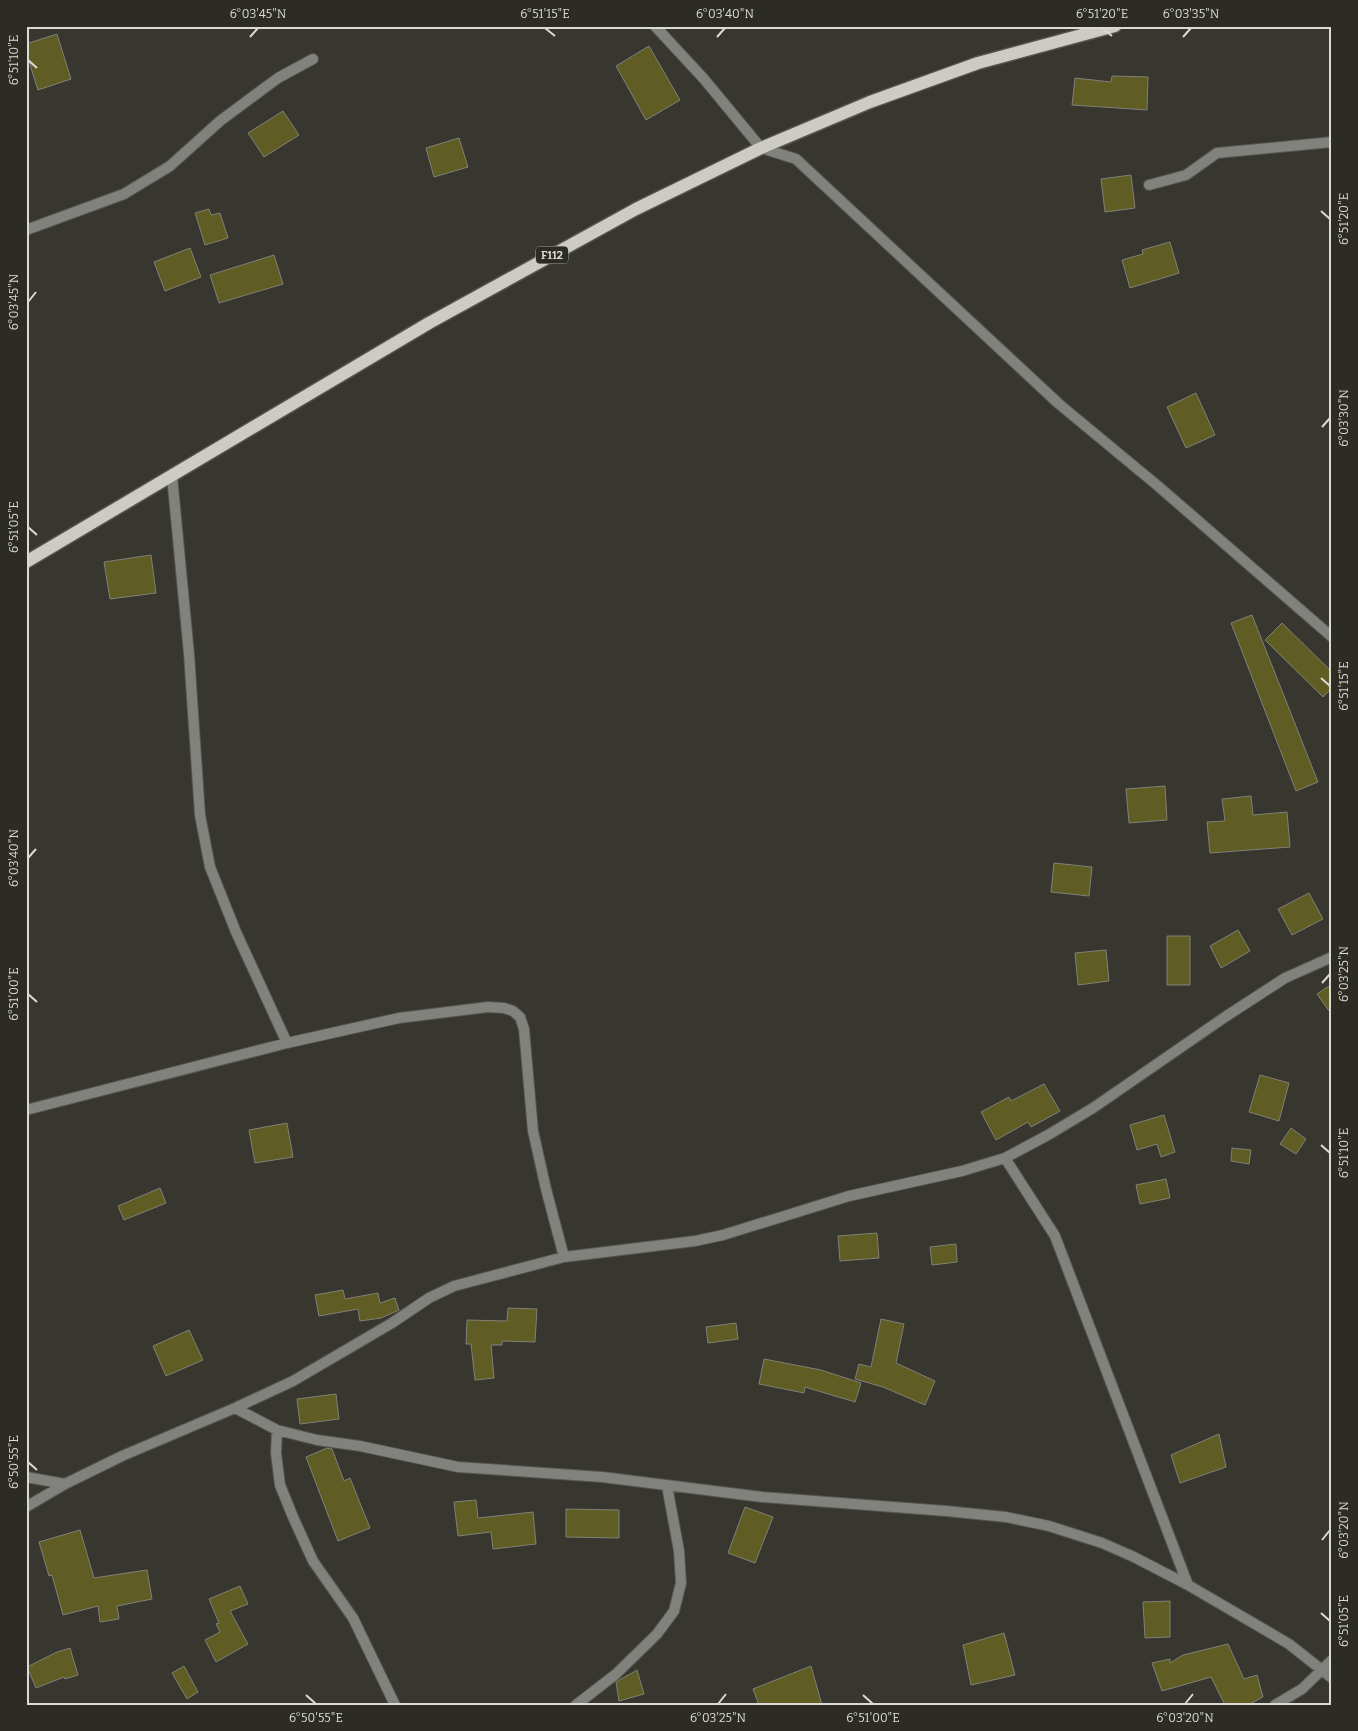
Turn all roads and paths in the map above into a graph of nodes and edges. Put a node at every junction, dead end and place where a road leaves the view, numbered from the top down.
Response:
1 (655, 26) edge
2 (1115, 26) edge
3 (313, 59) dead end
4 (1332, 142) edge
5 (760, 148) junction
6 (1149, 185) dead end
7 (26, 230) edge
8 (172, 476) junction
9 (26, 562) edge
10 (1332, 637) edge
11 (1332, 957) edge
12 (287, 1043) junction
13 (26, 1110) edge
14 (1005, 1158) junction
15 (564, 1257) junction
16 (234, 1408) junction
17 (277, 1430) junction
18 (26, 1477) edge
19 (65, 1484) junction
20 (667, 1486) junction
21 (26, 1507) edge
22 (1188, 1585) junction
23 (1332, 1660) edge
24 (1321, 1671) junction
25 (1332, 1678) edge
26 (1278, 1704) edge
27 (395, 1705) edge
28 (576, 1705) edge

1 - 5 street
2 - 5 main road, F112
3 - 7 street
4 - 6 street
5 - 8 main road, F112
5 - 10 street
8 - 9 main road, F112
8 - 12 street
11 - 14 street
12 - 13 street
12 - 15 street
14 - 15 street
14 - 22 street
15 - 16 street
16 - 17 street
16 - 19 street
17 - 20 street
17 - 27 street
18 - 19 street
19 - 21 street
20 - 22 street
20 - 28 street
22 - 24 street
23 - 24 street
24 - 25 street
24 - 26 street

